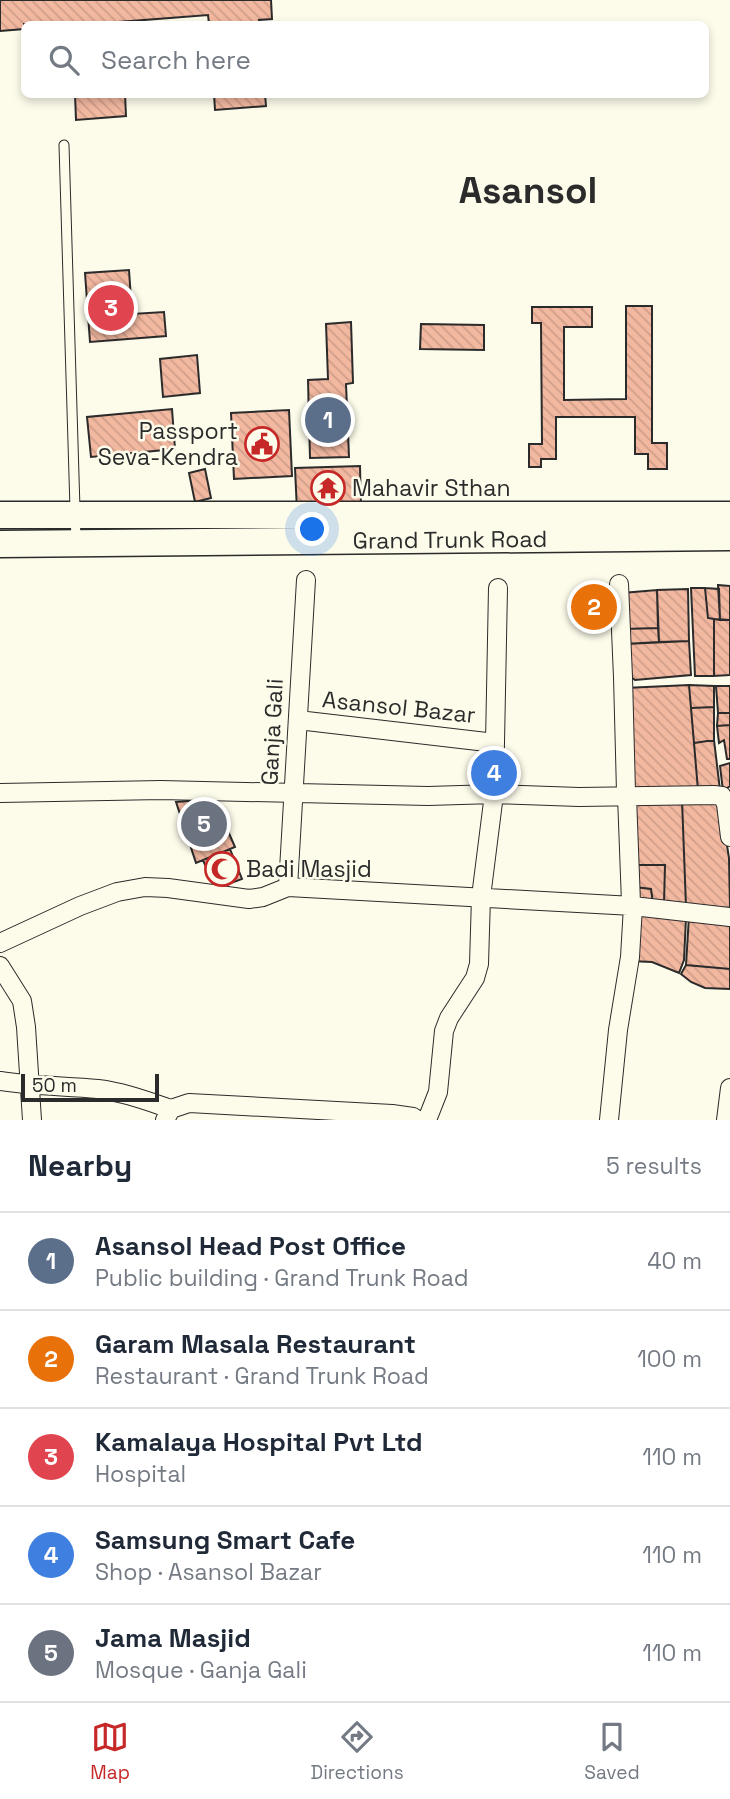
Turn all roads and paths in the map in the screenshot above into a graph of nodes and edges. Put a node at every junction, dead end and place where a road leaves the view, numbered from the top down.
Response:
1 (64, 145) dead end
2 (75, 514) junction
3 (0, 515) edge
4 (730, 515) edge
5 (730, 537) edge
6 (0, 544) edge
7 (76, 544) junction
8 (306, 580) dead end
9 (619, 584) dead end
10 (498, 588) dead end
11 (298, 720) junction
12 (495, 743) junction
13 (293, 792) junction
14 (726, 792) edge
15 (0, 793) edge
16 (494, 794) junction
17 (627, 796) junction
18 (730, 837) edge
19 (288, 887) junction
20 (481, 897) junction
21 (633, 906) junction
22 (730, 917) edge
23 (0, 943) edge
24 (0, 965) edge
25 (0, 1081) edge
26 (30, 1086) junction
27 (730, 1088) edge
28 (168, 1114) edge
29 (32, 1120) edge
30 (417, 1120) edge
31 (426, 1120) edge
32 (609, 1120) edge
33 (726, 1120) edge

1 - 2 lane
2 - 3 main road
2 - 4 main road
2 - 7 lane
5 - 7 main road, Grand Trunk Road
6 - 7 main road, Grand Trunk Road
8 - 11 street, Ganja Gali
9 - 17 street
10 - 12 street
11 - 12 street, Asansol Bazar
11 - 13 street, Ganja Gali
12 - 16 street
13 - 15 street
13 - 16 street
13 - 19 street, Ganja Gali
14 - 17 street
14 - 18 street
16 - 17 street
16 - 20 street
17 - 21 street
19 - 20 street
19 - 23 street
20 - 21 street
20 - 31 street
21 - 22 street
21 - 32 street
24 - 26 street
25 - 26 street
26 - 28 street
26 - 29 street
27 - 33 street
28 - 30 street

